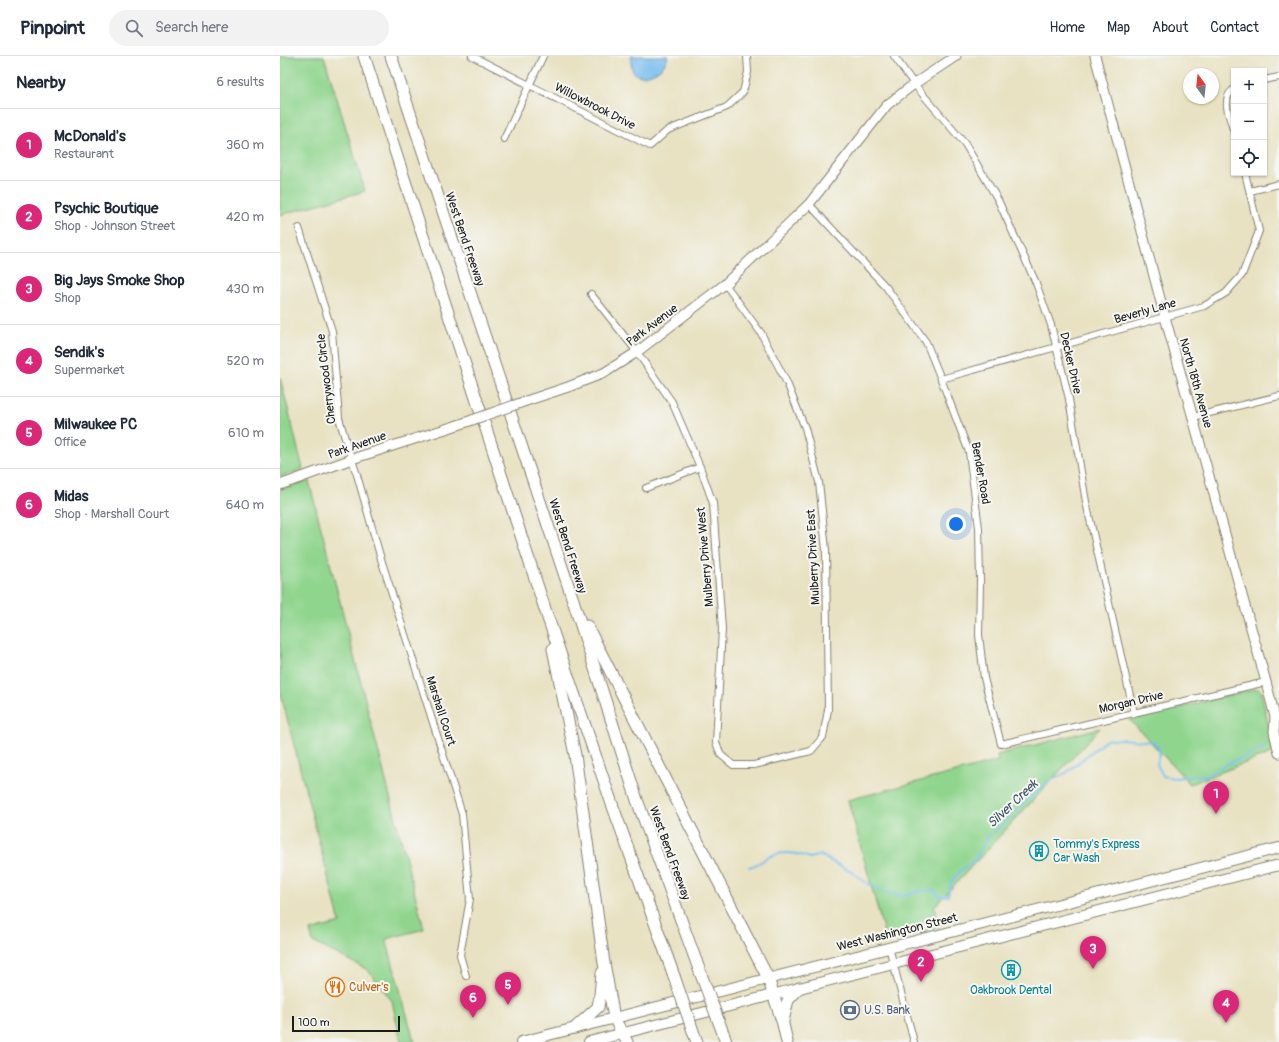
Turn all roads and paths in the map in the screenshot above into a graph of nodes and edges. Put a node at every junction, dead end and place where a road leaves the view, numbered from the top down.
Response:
1 (364, 56) edge
2 (391, 56) edge
3 (472, 56) edge
4 (543, 56) edge
5 (748, 56) edge
6 (894, 56) edge
7 (956, 56) edge
8 (1095, 56) edge
9 (1279, 77) edge
10 (1267, 79) edge
11 (914, 84) junction
12 (530, 85) junction
13 (1231, 91) edge
14 (1231, 120) edge
15 (504, 139) dead end
16 (1246, 176) edge
17 (1279, 184) edge
18 (1250, 191) junction
19 (809, 204) junction
20 (299, 228) dead end
21 (725, 284) junction
22 (591, 294) dead end
23 (1165, 317) junction
24 (1056, 347) junction
25 (637, 352) junction
26 (942, 378) junction
27 (1279, 396) edge
28 (1193, 417) junction
29 (352, 459) junction
30 (700, 467) junction
31 (280, 485) edge
32 (646, 488) dead end
33 (572, 597) junction
34 (547, 615) junction
35 (1266, 682) junction
36 (1134, 713) junction
37 (1277, 720) edge
38 (1000, 744) joint
39 (1279, 753) edge
40 (721, 755) joint
41 (1279, 848) edge
42 (1279, 865) edge
43 (889, 947) junction
44 (604, 963) junction
45 (894, 964) junction
46 (466, 976) dead end
47 (768, 978) junction
48 (800, 988) junction
49 (774, 995) junction
50 (614, 1018) junction
51 (783, 1024) junction
52 (575, 1028) junction
53 (625, 1038) edge
54 (696, 1038) edge
55 (725, 1038) edge
56 (521, 1042) edge
57 (589, 1042) edge
58 (786, 1042) edge
59 (914, 1042) edge

1 - 34 highway
2 - 33 highway, West Bend Freeway
3 - 12 street, Willowbrook Drive
4 - 12 street
5 - 12 street, Willowbrook Drive
6 - 11 street, Decker Drive
7 - 11 street, Park Avenue
8 - 23 street, North 18th Avenue
9 - 10 street
11 - 19 street, Park Avenue
11 - 24 street, Decker Drive
12 - 15 street
13 - 14 street
16 - 18 street, Beverly Lane
17 - 18 street
18 - 23 street, Beverly Lane
19 - 21 street, Park Avenue
19 - 26 street, Bender Road
20 - 29 street, Cherrywood Circle
21 - 25 street, Park Avenue
21 - 40 street, Mulberry Drive East
22 - 25 street, Mulberry Drive West
23 - 24 street, Beverly Lane
23 - 28 street, North 18th Avenue
24 - 26 street, Beverly Lane
24 - 36 street, Decker Drive
25 - 29 street, Park Avenue, bridge
25 - 30 street, Mulberry Drive West
26 - 38 street, Bender Road
27 - 28 street
28 - 35 street, North 18th Avenue
29 - 31 street, Park Avenue
29 - 46 street, Marshall Court
30 - 32 street
30 - 40 street, Mulberry Drive West
33 - 47 highway
33 - 55 highway, West Bend Freeway, bridge
34 - 44 highway
34 - 54 highway, bridge
35 - 36 street, Morgan Drive
35 - 37 street, North 18th Avenue
36 - 38 street, Morgan Drive
37 - 39 street, North 18th Avenue
41 - 43 main road, West Washington Street
42 - 45 main road
43 - 45 street
43 - 47 main road, West Washington Street
44 - 50 highway
44 - 52 highway
45 - 48 main road
45 - 59 street
47 - 49 highway
47 - 50 main road, West Washington Street
48 - 49 main road
48 - 51 highway
49 - 51 highway
49 - 53 main road
50 - 52 main road, West Washington Street
50 - 53 highway
51 - 58 highway
52 - 56 main road, West Washington Street
53 - 57 main road

